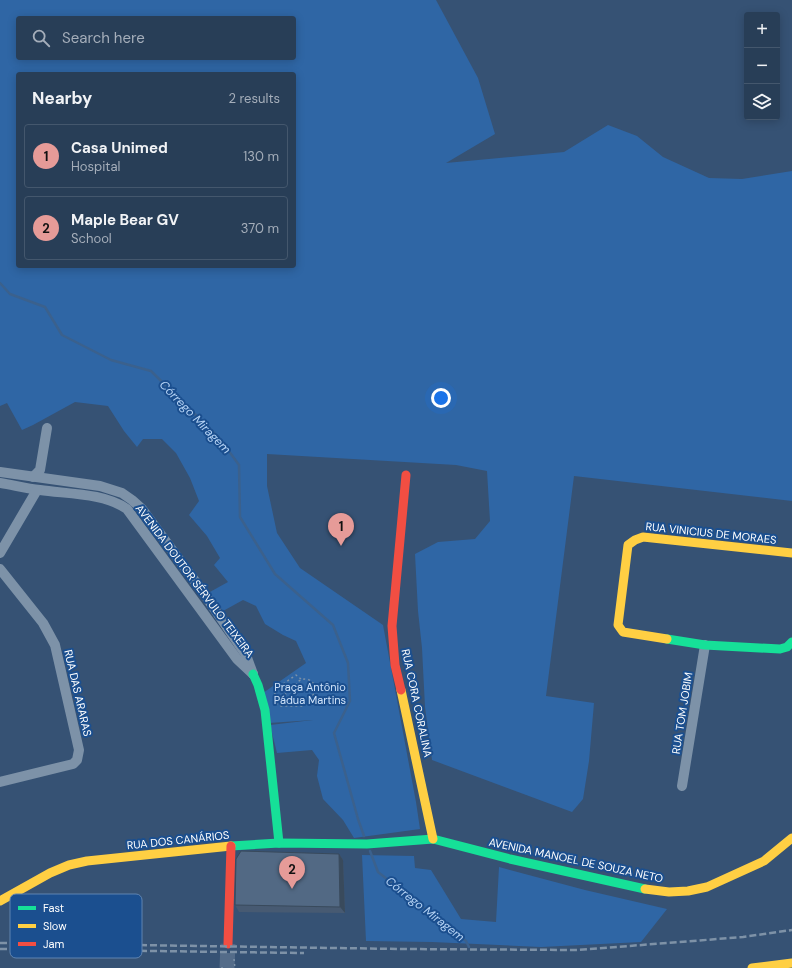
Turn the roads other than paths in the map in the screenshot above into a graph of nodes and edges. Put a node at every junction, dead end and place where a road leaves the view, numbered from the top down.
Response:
1 (47, 428) dead end
2 (0, 472) edge
3 (39, 475) junction
4 (406, 475) dead end
5 (0, 483) edge
6 (37, 490) junction
7 (122, 500) junction
8 (0, 553) edge
9 (792, 554) edge
10 (0, 569) edge
11 (792, 642) edge
12 (705, 645) junction
13 (252, 674) joint
14 (0, 782) edge
15 (682, 786) dead end
16 (792, 838) edge
17 (434, 839) junction
18 (279, 843) junction
19 (367, 844) joint
20 (231, 846) junction
21 (12, 894) edge
22 (10, 895) edge
23 (0, 901) edge
24 (228, 944) tunnel mouth
25 (792, 962) edge
26 (752, 968) edge

1 - 3 street
2 - 3 street, AVENIDA DOUTOR SÉRVULO TEIXEIRA
3 - 7 street, AVENIDA DOUTOR SÉRVULO TEIXEIRA
4 - 17 street, RUA CORA CORALINA
5 - 6 street, AVENIDA DOUTOR SÉRVULO TEIXEIRA
6 - 7 street, AVENIDA DOUTOR SÉRVULO TEIXEIRA
6 - 8 street
7 - 13 street, AVENIDA DOUTOR SÉRVULO TEIXEIRA
9 - 12 street, RUA VINICIUS DE MORAES
10 - 14 street, RUA DAS ARARAS
11 - 12 street, RUA VINICIUS DE MORAES
12 - 15 street, RUA TOM JOBIM
13 - 18 street, AVENIDA DOUTOR SÉRVULO TEIXEIRA
16 - 17 street, AVENIDA MANOEL DE SOUZA NETO
17 - 19 street, AVENIDA MANOEL DE SOUZA NETO
18 - 19 street, RUA DOS CANÁRIOS
18 - 20 street, RUA DOS CANÁRIOS
20 - 21 street, RUA DOS CANÁRIOS
20 - 24 street
22 - 23 street, RUA DOS CANÁRIOS
25 - 26 street

